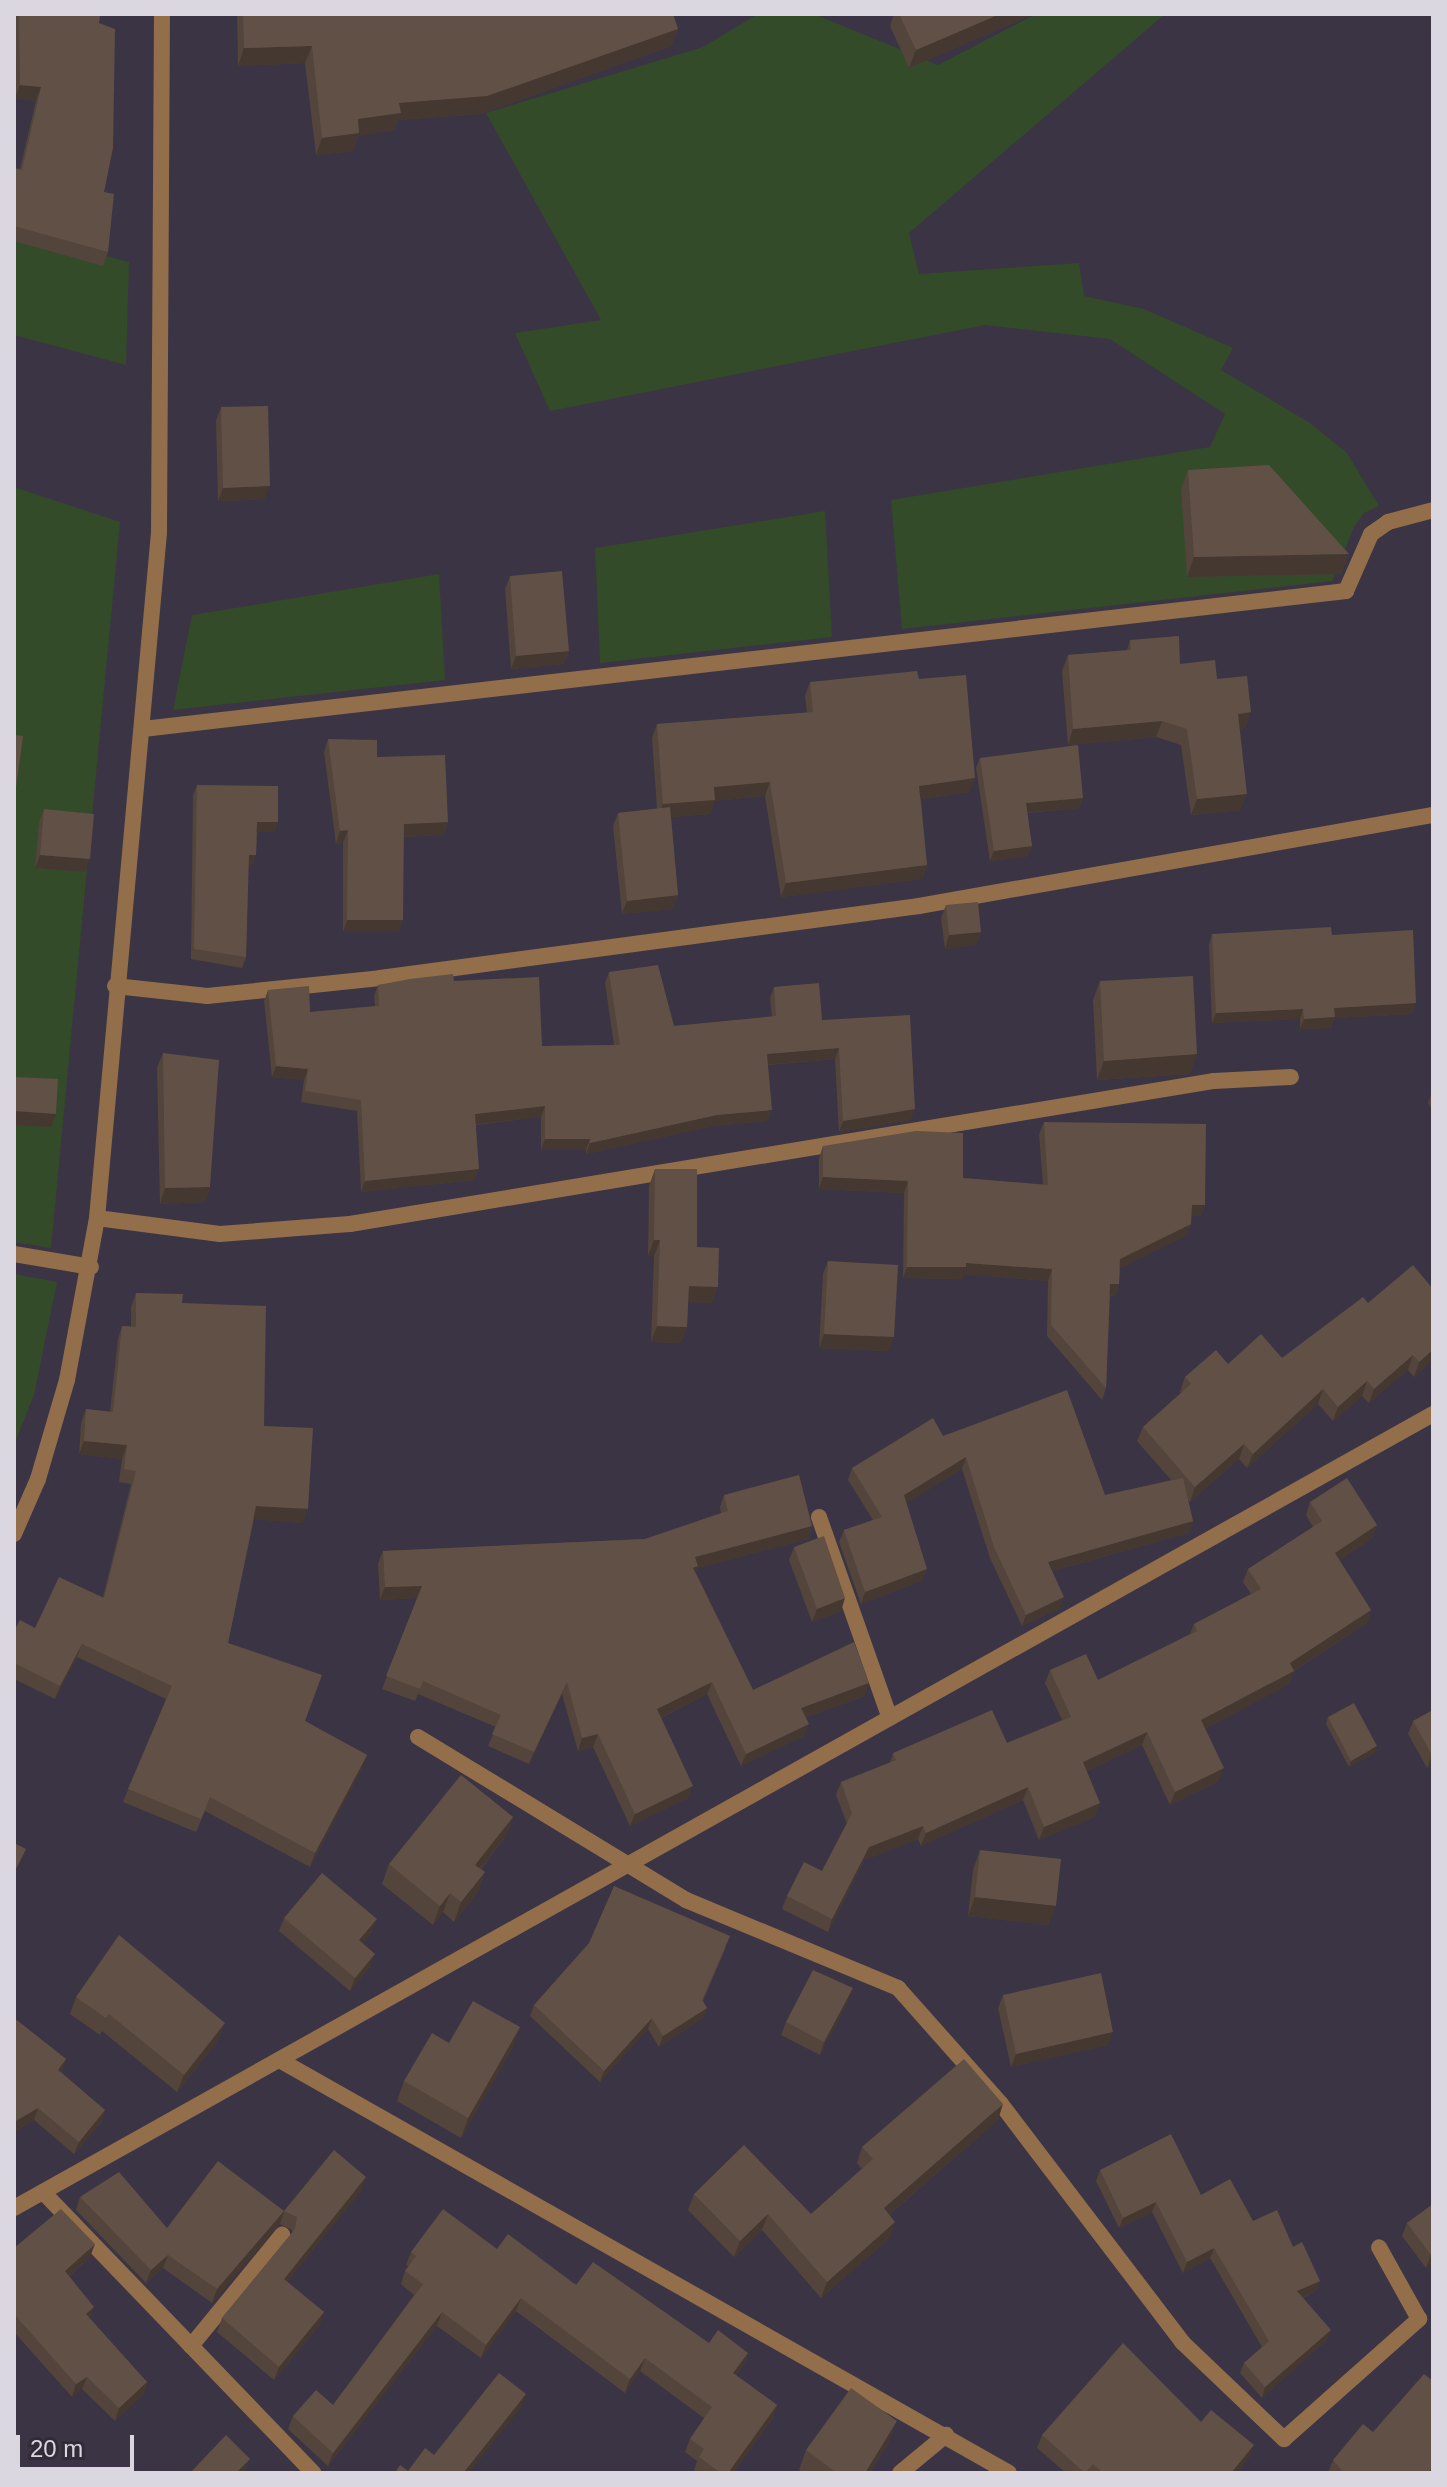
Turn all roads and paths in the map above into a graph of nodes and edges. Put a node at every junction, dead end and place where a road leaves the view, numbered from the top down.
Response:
1 (162, 14) edge
2 (1433, 510) edge
3 (143, 729) junction
4 (1433, 815) edge
5 (115, 986) junction
6 (1291, 1077) dead end
7 (97, 1218) junction
8 (14, 1254) edge
9 (91, 1267) junction
10 (1433, 1414) edge
11 (819, 1517) dead end
12 (14, 1534) edge
13 (889, 1716) junction
14 (418, 1737) dead end
15 (625, 1864) junction
16 (283, 2062) junction
17 (43, 2192) junction
18 (14, 2208) edge
19 (282, 2235) edge
20 (1379, 2247) dead end
21 (191, 2346) junction
22 (946, 2435) junction
23 (313, 2473) edge
24 (900, 2473) edge
25 (1009, 2473) edge

1 - 3 street
2 - 3 street
3 - 5 street
4 - 5 street
5 - 7 street
6 - 7 street
7 - 9 street
8 - 9 street
9 - 12 street
10 - 13 street
11 - 13 street
13 - 15 street
14 - 15 street
15 - 16 street
15 - 20 street
16 - 17 street
16 - 22 street
17 - 18 street
17 - 21 street
19 - 21 street
21 - 23 street
22 - 24 street
22 - 25 street

